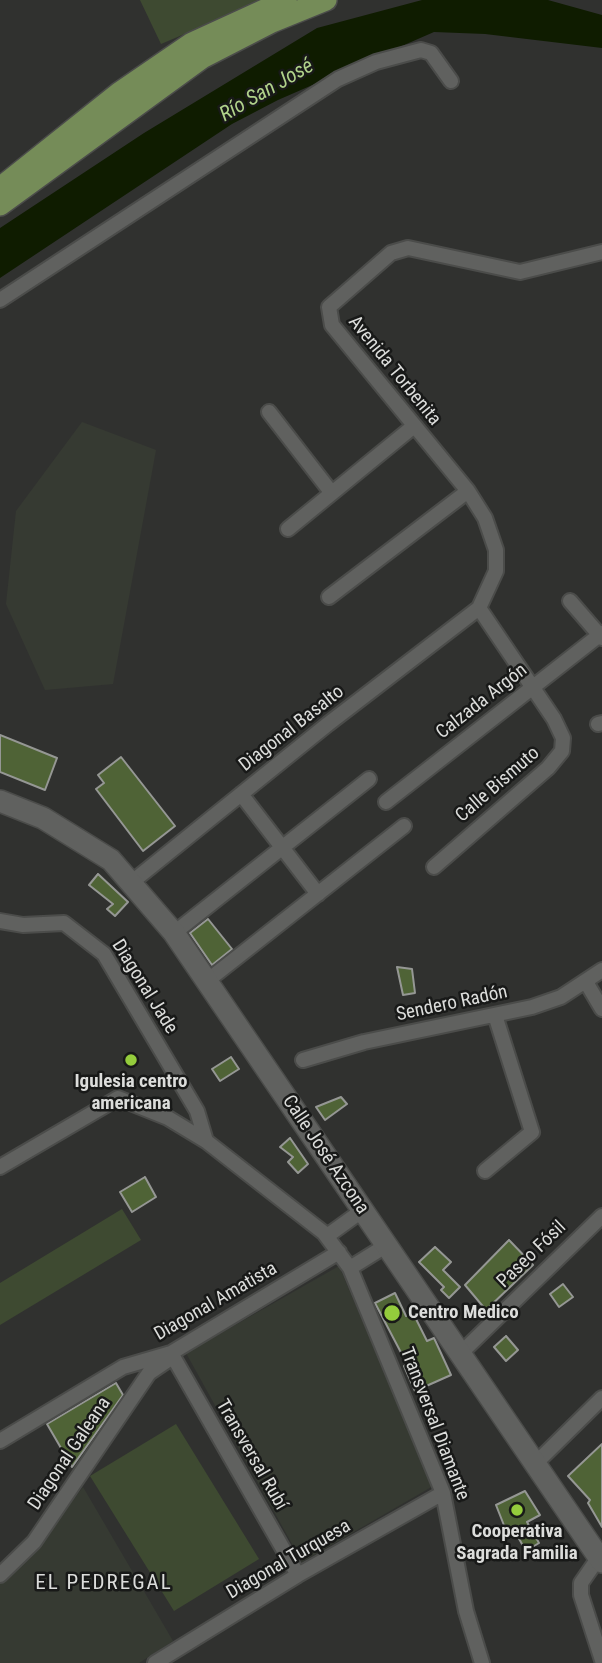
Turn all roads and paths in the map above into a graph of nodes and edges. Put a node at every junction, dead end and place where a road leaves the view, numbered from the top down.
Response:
1 (286, 0) edge
2 (326, 0) edge
3 (451, 81) dead end
4 (0, 188) edge
5 (0, 205) edge
6 (602, 252) edge
7 (0, 300) edge
8 (269, 412) dead end
9 (414, 426) junction
10 (468, 491) junction
11 (331, 492) junction
12 (288, 529) dead end
13 (329, 597) dead end
14 (570, 601) dead end
15 (479, 608) junction
16 (601, 635) edge
17 (532, 687) junction
18 (369, 779) dead end
19 (241, 794) junction
20 (0, 800) edge
21 (386, 802) dead end
22 (404, 826) dead end
23 (282, 847) junction
24 (434, 867) dead end
25 (132, 882) junction
26 (318, 894) junction
27 (0, 921) edge
28 (174, 933) junction
29 (602, 970) edge
30 (207, 981) junction
31 (586, 982) junction
32 (602, 1009) edge
33 (495, 1015) junction
34 (303, 1060) dead end
35 (206, 1141) junction
36 (0, 1167) edge
37 (485, 1171) dead end
38 (363, 1210) junction
39 (602, 1216) edge
40 (327, 1236) junction
41 (387, 1245) junction
42 (339, 1252) junction
43 (350, 1268) junction
44 (461, 1353) junction
45 (172, 1355) junction
46 (602, 1398) edge
47 (0, 1441) edge
48 (536, 1463) junction
49 (443, 1493) junction
50 (600, 1559) edge
51 (298, 1575) junction
52 (0, 1576) edge
53 (602, 1660) edge
54 (155, 1663) edge
55 (482, 1663) edge

1 - 4 main road
2 - 5 main road
3 - 7 street
6 - 9 street, Avenida Torbenita
8 - 11 street
9 - 10 street, Avenida Torbenita
9 - 11 street
10 - 13 street
10 - 15 street, Avenida Torbenita
11 - 12 street
14 - 16 street
15 - 17 street, Calle Bismuto
15 - 19 street, Diagonal Basalto
16 - 17 street, Calzada Argón
17 - 21 street, Calzada Argón
17 - 24 street, Calle Bismuto
18 - 23 street
19 - 23 street
19 - 25 street, Diagonal Basalto
20 - 25 main road, Calle José Azcona
22 - 26 street
23 - 26 street
23 - 28 street
25 - 28 main road, Calle José Azcona
26 - 30 street
27 - 35 street, Diagonal Jade
28 - 30 main road, Calle José Azcona
29 - 31 street, Sendero Radón
30 - 38 main road, Calle José Azcona
31 - 32 street
31 - 33 street, Sendero Radón
33 - 34 street, Sendero Radón
33 - 37 street
35 - 36 street, Transversal Diamante
35 - 40 street, Transversal Diamante
38 - 40 street
38 - 41 main road, Calle José Azcona
39 - 44 street, Paseo Fósil
40 - 42 street, Transversal Diamante
41 - 43 street
41 - 44 main road, Calle José Azcona
42 - 43 street, Transversal Diamante
42 - 45 street, Diagonal Amatista
43 - 49 street, Transversal Diamante
44 - 48 main road, Calle José Azcona
45 - 47 street, Diagonal Amatista
45 - 51 street, Transversal Rubí
45 - 52 street, Diagonal Galeana
46 - 48 street
48 - 50 main road, Calle José Azcona
49 - 51 street, Diagonal Turquesa
49 - 55 street, Transversal Diamante
50 - 53 street
51 - 54 street, Diagonal Turquesa

